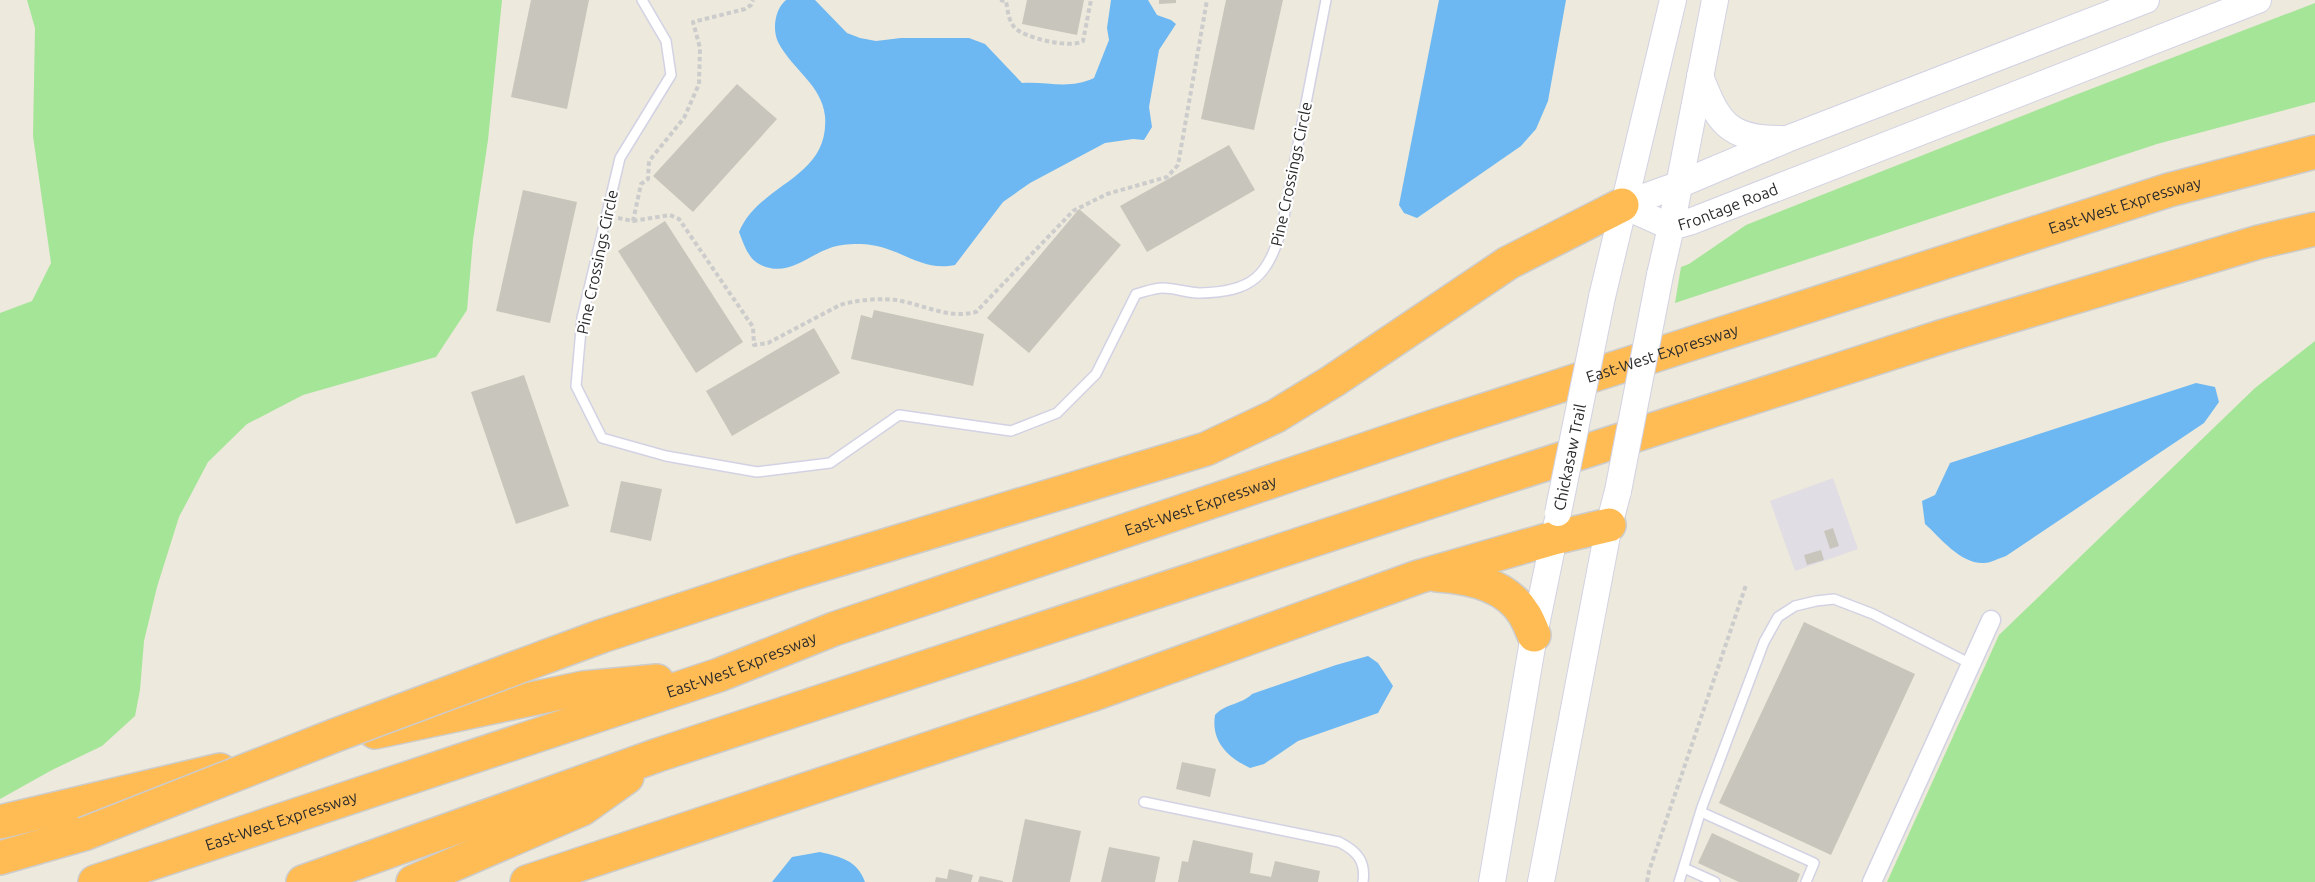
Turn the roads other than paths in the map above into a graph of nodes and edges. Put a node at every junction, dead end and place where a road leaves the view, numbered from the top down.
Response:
1 (642, 0) edge
2 (1326, 0) edge
3 (1673, 0) edge
4 (1715, 0) edge
5 (2146, 0) edge
6 (2258, 0) edge
7 (1700, 76) junction
8 (1787, 139) junction
9 (2315, 152) edge
10 (1678, 185) junction
11 (1622, 205) junction
12 (1671, 227) junction
13 (2315, 229) edge
14 (1609, 525) junction
15 (1556, 526) junction
16 (1430, 574) junction
17 (1991, 620) dead end
18 (1534, 635) junction
19 (1971, 664) junction
20 (719, 675) junction
21 (658, 754) junction
22 (1144, 802) dead end
23 (1701, 812) junction
24 (0, 822) edge
25 (0, 858) edge
26 (1684, 867) junction
27 (95, 882) edge
28 (303, 882) edge
29 (413, 882) edge
30 (527, 882) edge
31 (1363, 882) edge
32 (1492, 882) edge
33 (1541, 882) edge
34 (1679, 882) edge
35 (1715, 882) edge
36 (1806, 882) edge
37 (1872, 882) edge

1 - 2 lane, Pine Crossings Circle
3 - 11 street, Chickasaw Trail
4 - 7 street
5 - 8 street
6 - 12 street, Frontage Road
7 - 8 street
7 - 10 street
8 - 10 street
9 - 20 highway, East-West Expressway
10 - 11 street
10 - 12 street
11 - 12 street, Frontage Road
11 - 15 street, Chickasaw Trail, bridge
11 - 25 highway, bridge
12 - 14 street, bridge
13 - 21 highway
14 - 15 highway
14 - 33 street
15 - 16 highway
15 - 18 street, Chickasaw Trail
16 - 18 highway
16 - 30 highway
17 - 19 street
18 - 32 street, Chickasaw Trail
19 - 23 lane
19 - 37 street
20 - 24 highway
20 - 27 highway, East-West Expressway
21 - 28 highway
21 - 29 highway
22 - 31 lane
23 - 26 lane
23 - 36 lane
26 - 34 lane
26 - 35 lane

